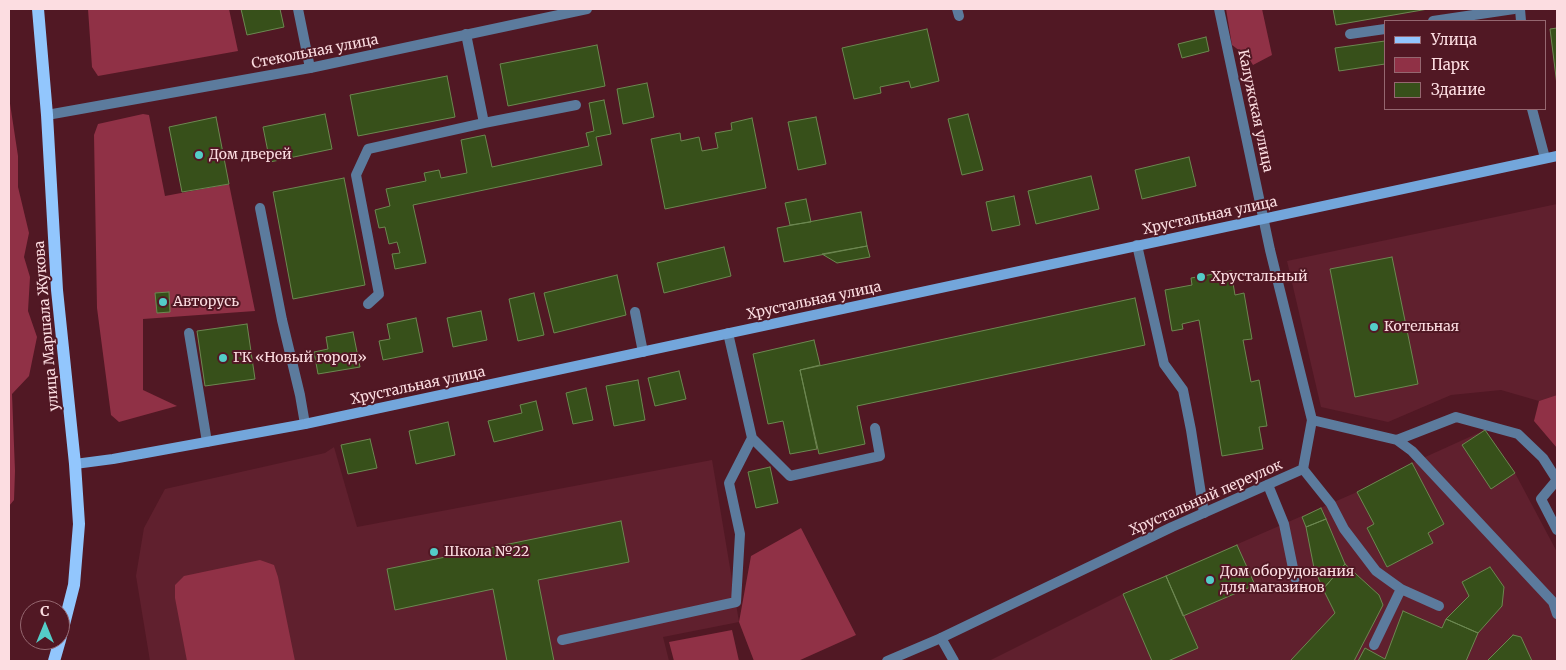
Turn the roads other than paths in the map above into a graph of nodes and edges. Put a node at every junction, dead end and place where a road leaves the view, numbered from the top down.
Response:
1 (38, 9) edge
2 (298, 9) edge
3 (587, 9) edge
4 (1219, 9) edge
5 (1514, 9) edge
6 (1440, 20) edge
7 (1384, 29) edge
8 (466, 34) junction
9 (1350, 34) dead end
10 (310, 68) junction
11 (576, 105) dead end
12 (1532, 110) edge
13 (47, 115) junction
14 (484, 123) junction
15 (1557, 156) edge
16 (1545, 158) junction
17 (260, 208) dead end
18 (1264, 219) junction
19 (1138, 245) junction
20 (368, 304) dead end
21 (635, 312) dead end
22 (189, 334) dead end
23 (728, 334) junction
24 (644, 352) junction
25 (1312, 420) junction
26 (304, 424) junction
27 (875, 428) dead end
28 (752, 438) junction
29 (1397, 440) junction
30 (207, 442) junction
31 (75, 464) junction
32 (1303, 469) junction
33 (1557, 480) edge
34 (1268, 485) junction
35 (1204, 513) junction
36 (1557, 530) edge
37 (1295, 578) dead end
38 (1401, 589) junction
39 (70, 601) edge
40 (1439, 606) dead end
41 (1557, 614) edge
42 (941, 638) junction
43 (562, 640) dead end
44 (1374, 645) dead end
45 (887, 661) edge
46 (954, 661) edge

1 - 13 main road, улица Маршала Жукова
2 - 10 street
3 - 8 street, Стекольная улица
4 - 18 street, Калужская улица
5 - 6 street
7 - 9 street
8 - 10 street, Стекольная улица
8 - 14 street
10 - 13 street, Стекольная улица
11 - 14 street
12 - 16 street
13 - 31 main road, улица Маршала Жукова
14 - 20 street
15 - 16 street, Хрустальная улица
16 - 18 street, Хрустальная улица
17 - 26 street
18 - 19 street, Хрустальная улица
18 - 25 street, Хрустальный переулок
19 - 23 street, Хрустальная улица
19 - 35 street
21 - 24 street
22 - 30 street
23 - 24 street, Хрустальная улица
23 - 28 street
24 - 26 street, Хрустальная улица
25 - 29 street
25 - 32 street, Хрустальный переулок
26 - 30 street, Хрустальная улица
27 - 28 street
28 - 43 street
29 - 33 street
29 - 41 street
30 - 31 street, Хрустальная улица
31 - 39 main road, улица Маршала Жукова
32 - 34 street, Хрустальный переулок
32 - 38 street
33 - 36 street
34 - 35 street, Хрустальный переулок
34 - 37 street
35 - 42 street, Хрустальный переулок
38 - 40 street
38 - 44 street
42 - 45 street, Хрустальный переулок
42 - 46 street

